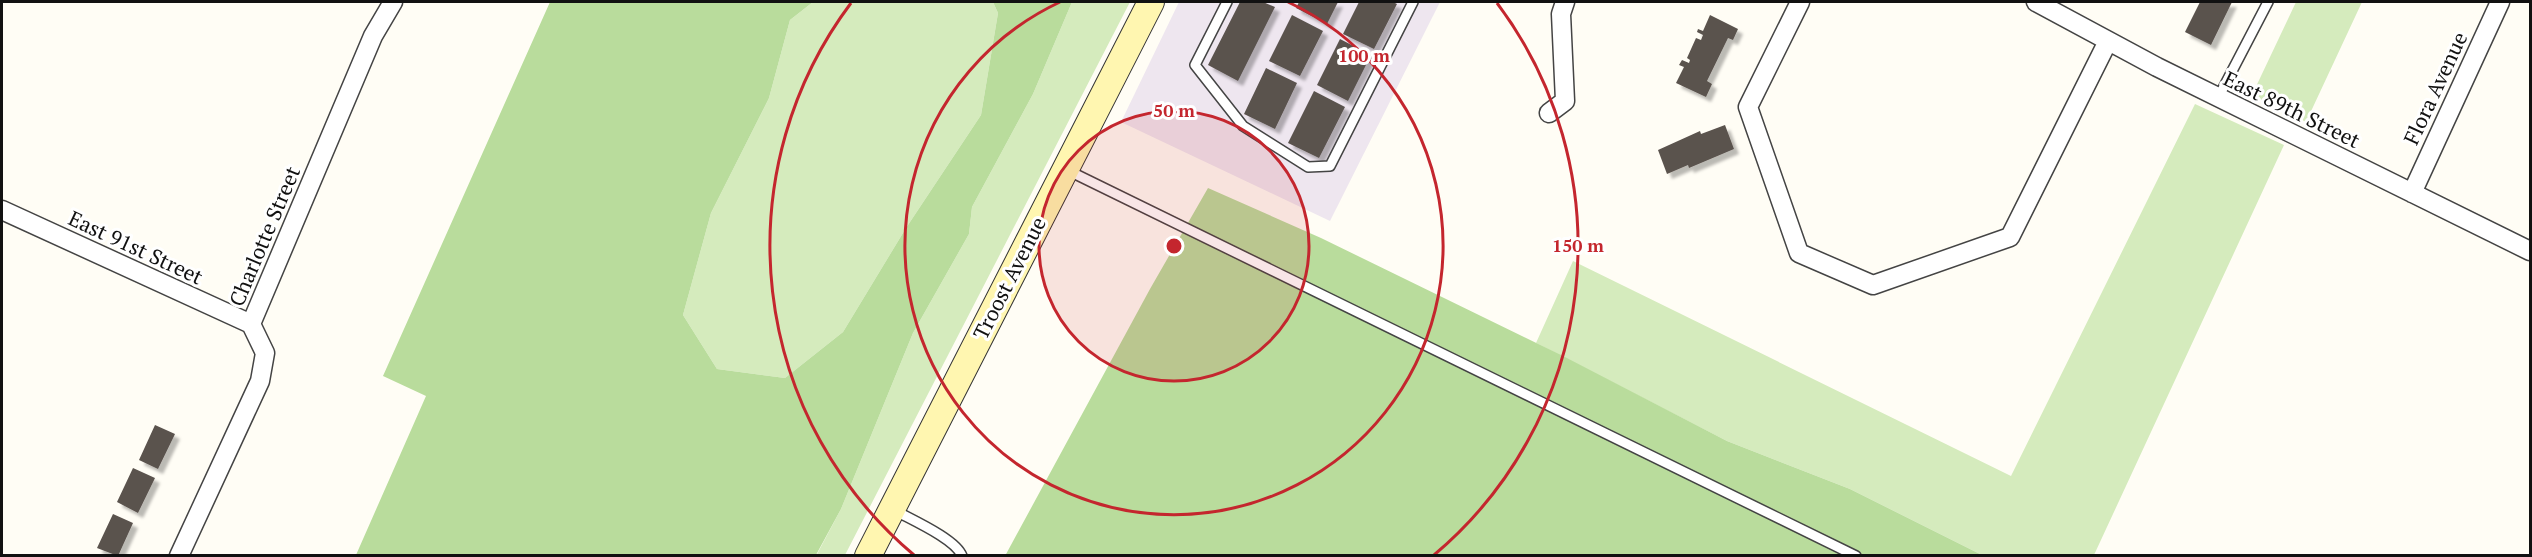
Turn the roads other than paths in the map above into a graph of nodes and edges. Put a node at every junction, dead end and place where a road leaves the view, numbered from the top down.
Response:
1 (393, 2) edge
2 (1151, 2) edge
3 (1227, 2) edge
4 (1413, 2) edge
5 (1565, 2) edge
6 (1800, 2) edge
7 (2036, 2) edge
8 (2268, 2) edge
9 (2500, 2) edge
10 (2067, 9) edge
11 (2108, 40) junction
12 (2218, 98) junction
13 (1549, 113) dead end
14 (1065, 169) junction
15 (2412, 193) junction
16 (2, 210) edge
17 (2530, 251) edge
18 (251, 324) junction
19 (892, 509) junction
20 (179, 555) edge
21 (868, 555) edge
22 (962, 555) edge
23 (1856, 555) edge

1 - 18 street, Charlotte Street
2 - 14 main road, Troost Avenue
3 - 4 lane
5 - 13 street
6 - 11 street
7 - 10 street, East 89th Street
8 - 12 lane
9 - 15 street, Flora Avenue
10 - 11 street, East 89th Street
11 - 12 street, East 89th Street
12 - 15 street, East 89th Street
14 - 19 main road, Troost Avenue
14 - 23 lane
15 - 17 street, East 89th Street
16 - 18 street, East 91st Street
18 - 20 street, Charlotte Street
19 - 21 main road, Troost Avenue
19 - 22 lane

